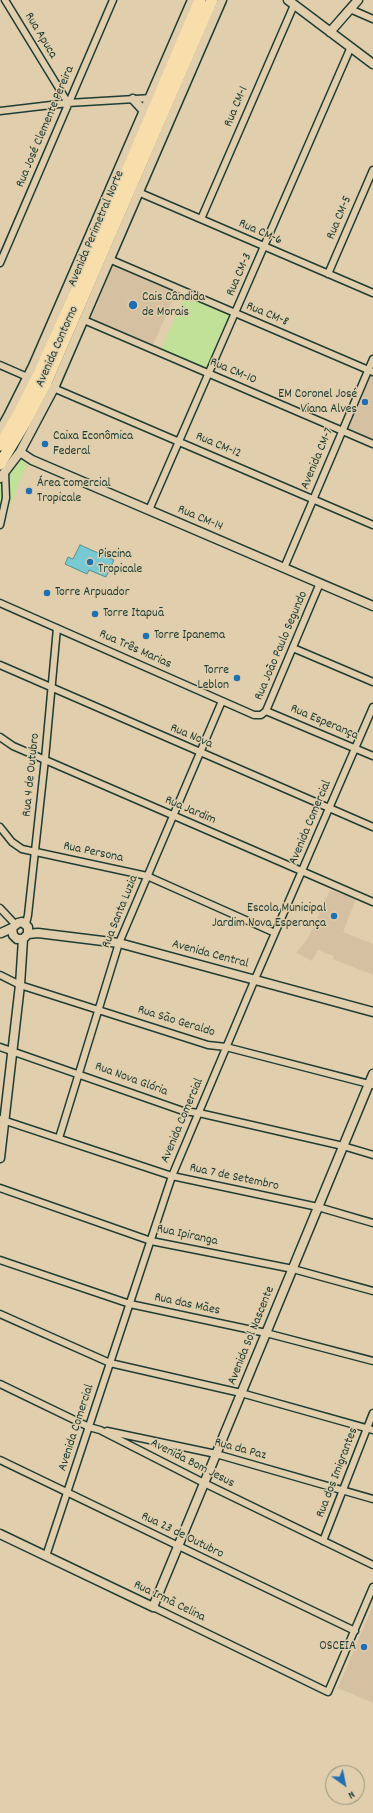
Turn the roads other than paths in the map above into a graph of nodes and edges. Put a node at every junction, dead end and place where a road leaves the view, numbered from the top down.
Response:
1 (5, 0) edge
2 (113, 0) edge
3 (192, 0) edge
4 (200, 0) edge
5 (212, 0) edge
6 (222, 0) edge
7 (358, 0) edge
8 (291, 2) edge
9 (350, 10) junction
10 (373, 19) edge
11 (330, 32) junction
12 (350, 49) junction
13 (373, 64) edge
14 (185, 83) junction
15 (171, 91) junction
16 (154, 98) junction
17 (133, 99) junction
18 (68, 103) junction
19 (144, 111) junction
20 (0, 112) edge
21 (373, 170) edge
22 (138, 192) junction
23 (201, 219) junction
24 (264, 247) junction
25 (109, 260) junction
26 (0, 263) edge
27 (328, 274) junction
28 (373, 294) edge
29 (235, 313) junction
30 (84, 320) junction
31 (373, 359) edge
32 (0, 365) edge
33 (371, 371) edge
34 (209, 374) junction
35 (41, 382) junction
36 (0, 430) edge
37 (342, 431) junction
38 (179, 442) junction
39 (373, 444) edge
40 (0, 445) edge
41 (20, 452) junction
42 (2, 471) edge
43 (313, 499) junction
44 (149, 510) junction
45 (0, 525) edge
46 (373, 525) edge
47 (284, 568) junction
48 (320, 583) junction
49 (0, 603) edge
50 (373, 606) edge
51 (57, 628) junction
52 (293, 648) junction
53 (0, 665) edge
54 (373, 682) edge
55 (51, 688) junction
56 (222, 700) junction
57 (373, 707) edge
58 (263, 713) junction
59 (0, 737) edge
60 (355, 749) junction
61 (200, 753) junction
62 (373, 756) edge
63 (45, 759) junction
64 (329, 808) junction
65 (173, 815) junction
66 (0, 827) edge
67 (373, 827) edge
68 (35, 852) junction
69 (302, 871) junction
70 (148, 876) junction
71 (373, 902) edge
72 (0, 908) edge
73 (13, 929) junction
74 (26, 931) junction
75 (0, 933) edge
76 (275, 933) junction
77 (119, 943) junction
78 (0, 975) edge
79 (255, 979) junction
80 (20, 985) junction
81 (99, 1009) junction
82 (373, 1012) edge
83 (0, 1047) edge
84 (226, 1047) junction
85 (12, 1051) junction
86 (79, 1073) junction
87 (373, 1074) edge
88 (371, 1084) edge
89 (199, 1113) junction
90 (2, 1120) edge
91 (59, 1138) junction
92 (343, 1146) junction
93 (373, 1155) edge
94 (0, 1158) edge
95 (172, 1176) junction
96 (0, 1188) edge
97 (318, 1207) junction
98 (373, 1223) edge
99 (151, 1240) junction
100 (0, 1260) edge
101 (293, 1268) junction
102 (373, 1291) edge
103 (130, 1304) junction
104 (0, 1314) edge
105 (266, 1332) junction
106 (373, 1361) edge
107 (110, 1363) junction
108 (0, 1384) edge
109 (242, 1393) junction
110 (373, 1413) edge
111 (89, 1427) junction
112 (370, 1429) edge
113 (100, 1430) junction
114 (131, 1436) junction
115 (130, 1445) junction
116 (216, 1454) junction
117 (0, 1460) edge
118 (204, 1484) junction
119 (343, 1490) junction
120 (67, 1492) junction
121 (373, 1498) edge
122 (0, 1534) edge
123 (323, 1541) junction
124 (179, 1546) junction
125 (46, 1556) junction
126 (373, 1565) edge
127 (373, 1587) edge
128 (154, 1607) junction
129 (355, 1631) junction

1 - 18 street, Rua Apuca
2 - 18 street, Rua José Clemente Pereira
3 - 16 street, Avenida Contorno
4 - 16 highway, Avenida Perimetral Norte
5 - 15 highway, Avenida Perimetral Norte
6 - 14 street, Avenida Contorno
7 - 9 street
8 - 11 street
8 - 23 street, Rua CM-1
9 - 10 street
9 - 11 street
11 - 12 street
12 - 13 street
12 - 24 street, Rua CM-3
14 - 15 street
14 - 22 street, Avenida Contorno
15 - 16 street
15 - 35 highway, Avenida Perimetral Norte
16 - 17 street
16 - 19 street, Avenida Contorno
16 - 35 highway, Avenida Perimetral Norte
17 - 18 street
17 - 19 street
18 - 20 street
18 - 26 street, Rua José Clemente Pereira
19 - 35 street, Avenida Contorno
21 - 27 street, Rua CM-5
22 - 23 street, Rua CM-6
22 - 25 street, Avenida Contorno
23 - 24 street, Rua CM-6
24 - 27 street, Rua CM-6
24 - 29 street, Rua CM-3
25 - 29 street, Rua CM-8
25 - 30 street, Avenida Contorno
27 - 28 street, Rua CM-6
29 - 33 street, Rua CM-8
29 - 34 street, Rua CM-3
30 - 34 street, Rua CM-10
30 - 35 street, Avenida Contorno
31 - 33 street, Avenida CM-7
32 - 35 street, Rua CM-12
33 - 37 street, Avenida CM-7
34 - 37 street, Rua CM-10
34 - 38 street, Rua CM-3
35 - 36 street, Avenida Contorno
35 - 38 street, Rua CM-12
35 - 40 highway, Avenida Perimetral Norte
35 - 41 street, Avenida Contorno
35 - 42 highway, Avenida Perimetral Norte
37 - 39 street, Rua CM-10
37 - 43 street, Avenida CM-7
38 - 43 street, Rua CM-12
38 - 44 street, Rua CM-3
41 - 42 street, Avenida Contorno
41 - 44 street, Rua CM-14
42 - 45 street
43 - 46 street, Rua CM-12
43 - 47 street, Avenida CM-7
44 - 47 street, Rua CM-14
47 - 48 street, Rua CM-14
48 - 50 street, Rua CM-14
48 - 52 street, Rua João Paulo Segundo
49 - 51 street, Rua Três Marias
51 - 55 street, Rua 4 de Outubro
51 - 56 street, Rua Três Marias
52 - 54 street
52 - 58 street, Rua João Paulo Segundo
53 - 55 street, Rua Nova
55 - 61 street, Rua Nova
55 - 63 street, Rua 4 de Outubro
56 - 58 street, Rua Três Marias
56 - 61 street, Rua Santa Luzia
57 - 60 street, Avenida Comercial
58 - 60 street, Rua Esperança
59 - 63 street, Rua Jardim
60 - 62 street, Rua Esperança
60 - 64 street, Avenida Comercial
61 - 64 street, Rua Nova
61 - 65 street, Rua Santa Luzia
63 - 65 street, Rua Jardim
63 - 68 street, Rua 4 de Outubro
64 - 67 street, Rua Nova
64 - 69 street, Avenida Comercial
65 - 69 street, Rua Jardim
65 - 70 street, Rua Santa Luzia
66 - 68 street, Rua Persona
68 - 70 street, Rua Persona
68 - 74 street, Rua 4 de Outubro
69 - 71 street, Rua Jardim
69 - 76 street, Avenida Comercial
70 - 76 street, Rua Persona
70 - 77 street, Rua Santa Luzia
72 - 73 street
73 - 74 street, Avenida Central
73 - 74 street
73 - 75 street
74 - 77 street, Avenida Central
74 - 80 street
76 - 79 street, Avenida Comercial
77 - 79 street, Avenida Central
77 - 81 street, Rua Santa Luzia
78 - 80 street, Rua São Geraldo
79 - 82 street, Avenida Central
79 - 84 street, Avenida Comercial
80 - 81 street, Rua São Geraldo
80 - 85 street
81 - 84 street, Rua São Geraldo
81 - 86 street, Rua Santa Luzia
83 - 85 street, Rua Nova Glória
84 - 88 street, Rua São Geraldo
84 - 89 street, Avenida Comercial
85 - 86 street, Rua Nova Glória
85 - 90 street
86 - 89 street, Rua Nova Glória
86 - 91 street, Rua Santa Luzia
87 - 88 street, Avenida Sol Nascente
88 - 92 street, Avenida Sol Nascente
89 - 92 street, Rua Nova Glória
89 - 95 street, Avenida Comercial
90 - 91 street, Rua 7 de Setembro
90 - 94 street
91 - 95 street, Rua 7 de Setembro
92 - 93 street, Rua Nova Glória
92 - 97 street, Avenida Sol Nascente
95 - 97 street, Rua 7 de Setembro
95 - 99 street, Avenida Comercial
96 - 99 street, Rua Ipiranga
97 - 98 street, Rua 7 de Setembro
97 - 101 street, Avenida Sol Nascente
99 - 101 street, Rua Ipiranga
99 - 103 street, Avenida Comercial
100 - 103 street, Rua das Mães
101 - 102 street, Rua Ipiranga
101 - 105 street, Avenida Sol Nascente
103 - 105 street, Rua das Mães
103 - 107 street, Avenida Comercial
104 - 107 street
105 - 106 street, Rua das Mães
105 - 109 street, Avenida Sol Nascente
107 - 109 street
107 - 111 street, Avenida Comercial
108 - 111 street, Avenida Bom Jesus
109 - 112 street
109 - 116 street, Avenida Sol Nascente
110 - 112 street, Rua dos Imigrantes
111 - 113 street, Avenida Bom Jesus
111 - 120 street, Avenida Comercial
112 - 119 street, Rua dos Imigrantes
113 - 114 street, Rua da Paz
113 - 115 street, Avenida Bom Jesus
114 - 115 street
114 - 116 street, Rua da Paz
115 - 118 street, Avenida Bom Jesus
116 - 118 street, Avenida Sol Nascente
116 - 119 street, Rua da Paz
117 - 120 street, Rua 23 de Outubro
118 - 123 street, Avenida Bom Jesus
118 - 124 street, Avenida Sol Nascente
119 - 121 street, Rua da Paz
119 - 123 street, Rua dos Imigrantes
120 - 124 street, Rua 23 de Outubro
120 - 125 street, Avenida Comercial
122 - 125 street, Rua Irmã Celina
123 - 126 street, Avenida Bom Jesus
124 - 128 street, Avenida Sol Nascente
124 - 129 street, Rua 23 de Outubro
125 - 128 street, Rua Irmã Celina
127 - 129 street
128 - 129 street, Rua Irmã Celina

